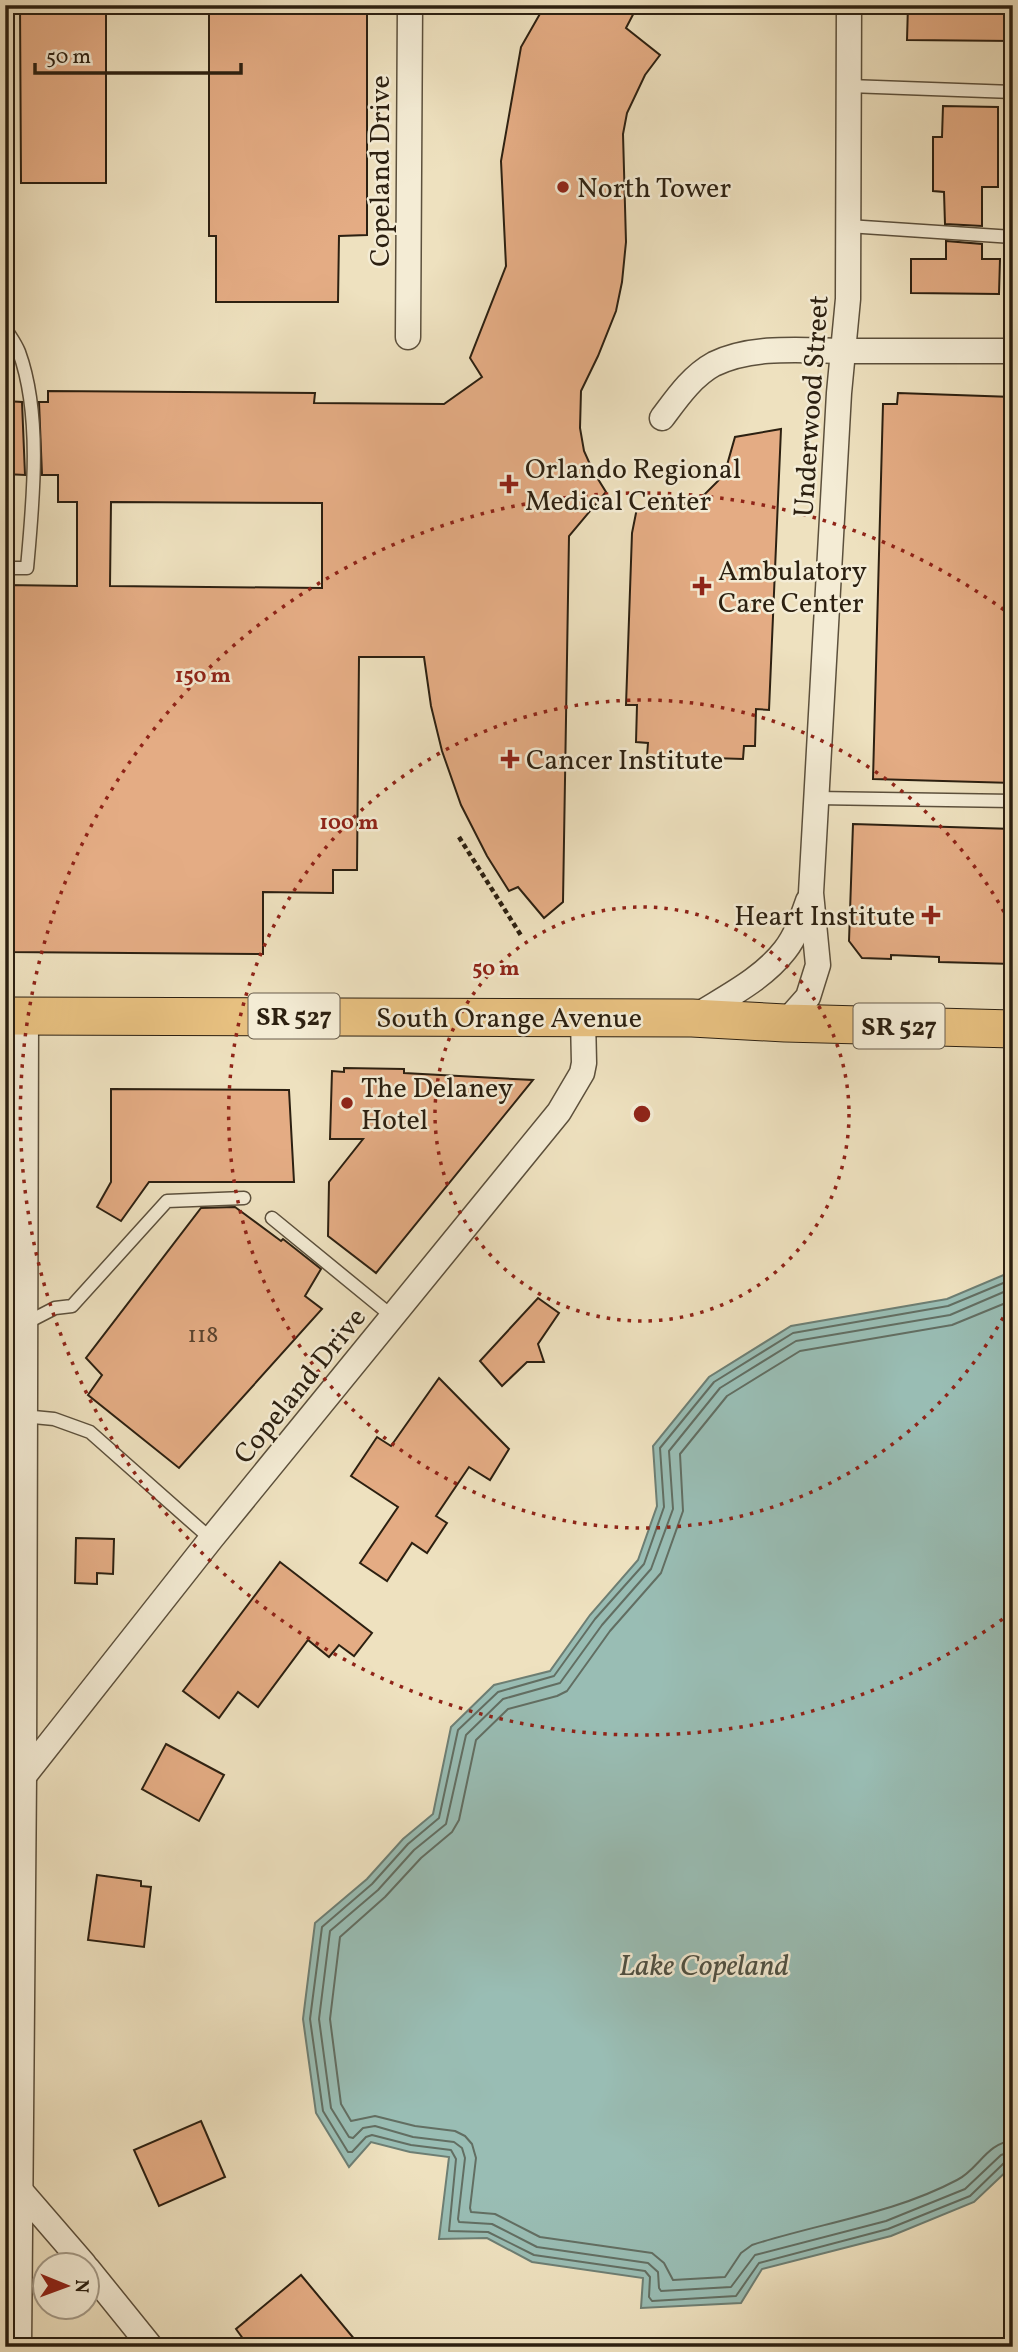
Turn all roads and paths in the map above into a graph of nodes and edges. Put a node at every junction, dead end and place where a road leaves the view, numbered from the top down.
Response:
1 (410, 5) edge
2 (849, 5) edge
3 (849, 86) junction
4 (1013, 92) edge
5 (848, 226) junction
6 (1013, 237) edge
7 (5, 328) edge
8 (408, 337) dead end
9 (843, 351) junction
10 (1013, 351) edge
11 (662, 418) dead end
12 (5, 568) edge
13 (816, 798) junction
14 (1013, 801) edge
15 (459, 837) dead end
16 (810, 893) junction
17 (522, 937) dead end
18 (16, 1016) edge
19 (583, 1018) junction
20 (692, 1018) junction
21 (785, 1023) junction
22 (1013, 1029) edge
23 (15, 1168) edge
24 (244, 1198) dead end
25 (272, 1218) dead end
26 (394, 1317) junction
27 (23, 1324) junction
28 (23, 1416) junction
29 (211, 1539) junction
30 (5, 1753) edge
31 (24, 1776) junction
32 (13, 2196) edge
33 (69, 2250) edge
34 (102, 2286) edge
35 (19, 2347) edge
36 (151, 2347) edge

1 - 8 street, Copeland Drive
2 - 3 street, Underwood Street
3 - 4 lane
3 - 5 street, Underwood Street
5 - 6 lane
5 - 9 street, Underwood Street
7 - 12 lane
9 - 10 street
9 - 11 street
9 - 13 street, Underwood Street
13 - 14 lane
13 - 16 street, Underwood Street
15 - 17 path
16 - 20 street, Underwood Street
16 - 21 street, Underwood Street
18 - 19 main road, South Orange Avenue / SR 527
18 - 23 street
19 - 20 main road, South Orange Avenue / SR 527
19 - 26 street, Copeland Drive
20 - 21 main road, South Orange Avenue / SR 527
21 - 22 main road, South Orange Avenue / SR 527
23 - 27 street
24 - 27 lane
25 - 26 lane
26 - 29 street, Copeland Drive
27 - 28 street
28 - 29 lane
28 - 31 street
29 - 31 street, Copeland Drive
30 - 31 street
31 - 32 street
32 - 33 street
32 - 35 street
34 - 36 street

